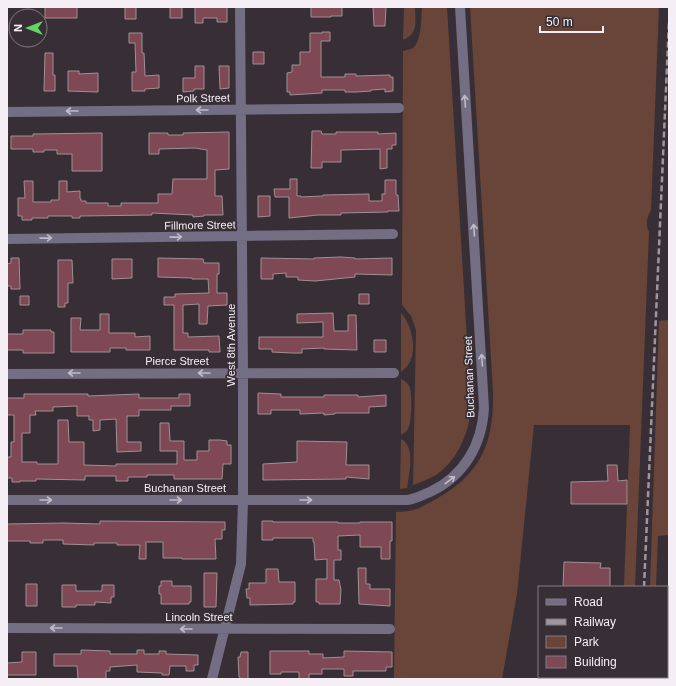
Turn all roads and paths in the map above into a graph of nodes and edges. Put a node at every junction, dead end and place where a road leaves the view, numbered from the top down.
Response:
1 (240, 7) edge
2 (460, 7) edge
3 (399, 108) dead end
4 (241, 110) junction
5 (7, 112) edge
6 (393, 234) dead end
7 (243, 236) junction
8 (7, 239) edge
9 (243, 372) junction
10 (394, 372) dead end
11 (7, 374) edge
12 (7, 500) edge
13 (243, 500) junction
14 (7, 628) edge
15 (225, 629) junction
16 (390, 629) dead end
17 (212, 679) edge

1 - 4 street, West 8th Avenue
13 -> 2 street, Buchanan Street
3 - 4 street, Polk Street
4 -> 5 street, Polk Street
4 - 7 street, West 8th Avenue
6 - 7 street, Fillmore Street
8 -> 7 street, Fillmore Street
7 - 9 street, West 8th Avenue
9 - 10 street, Pierce Street
9 -> 11 street, Pierce Street
9 - 13 street, West 8th Avenue
12 -> 13 street, Buchanan Street
13 - 15 street, West 8th Avenue
15 -> 14 street, Lincoln Street
15 - 16 street, Lincoln Street
15 - 17 street, West 8th Avenue

